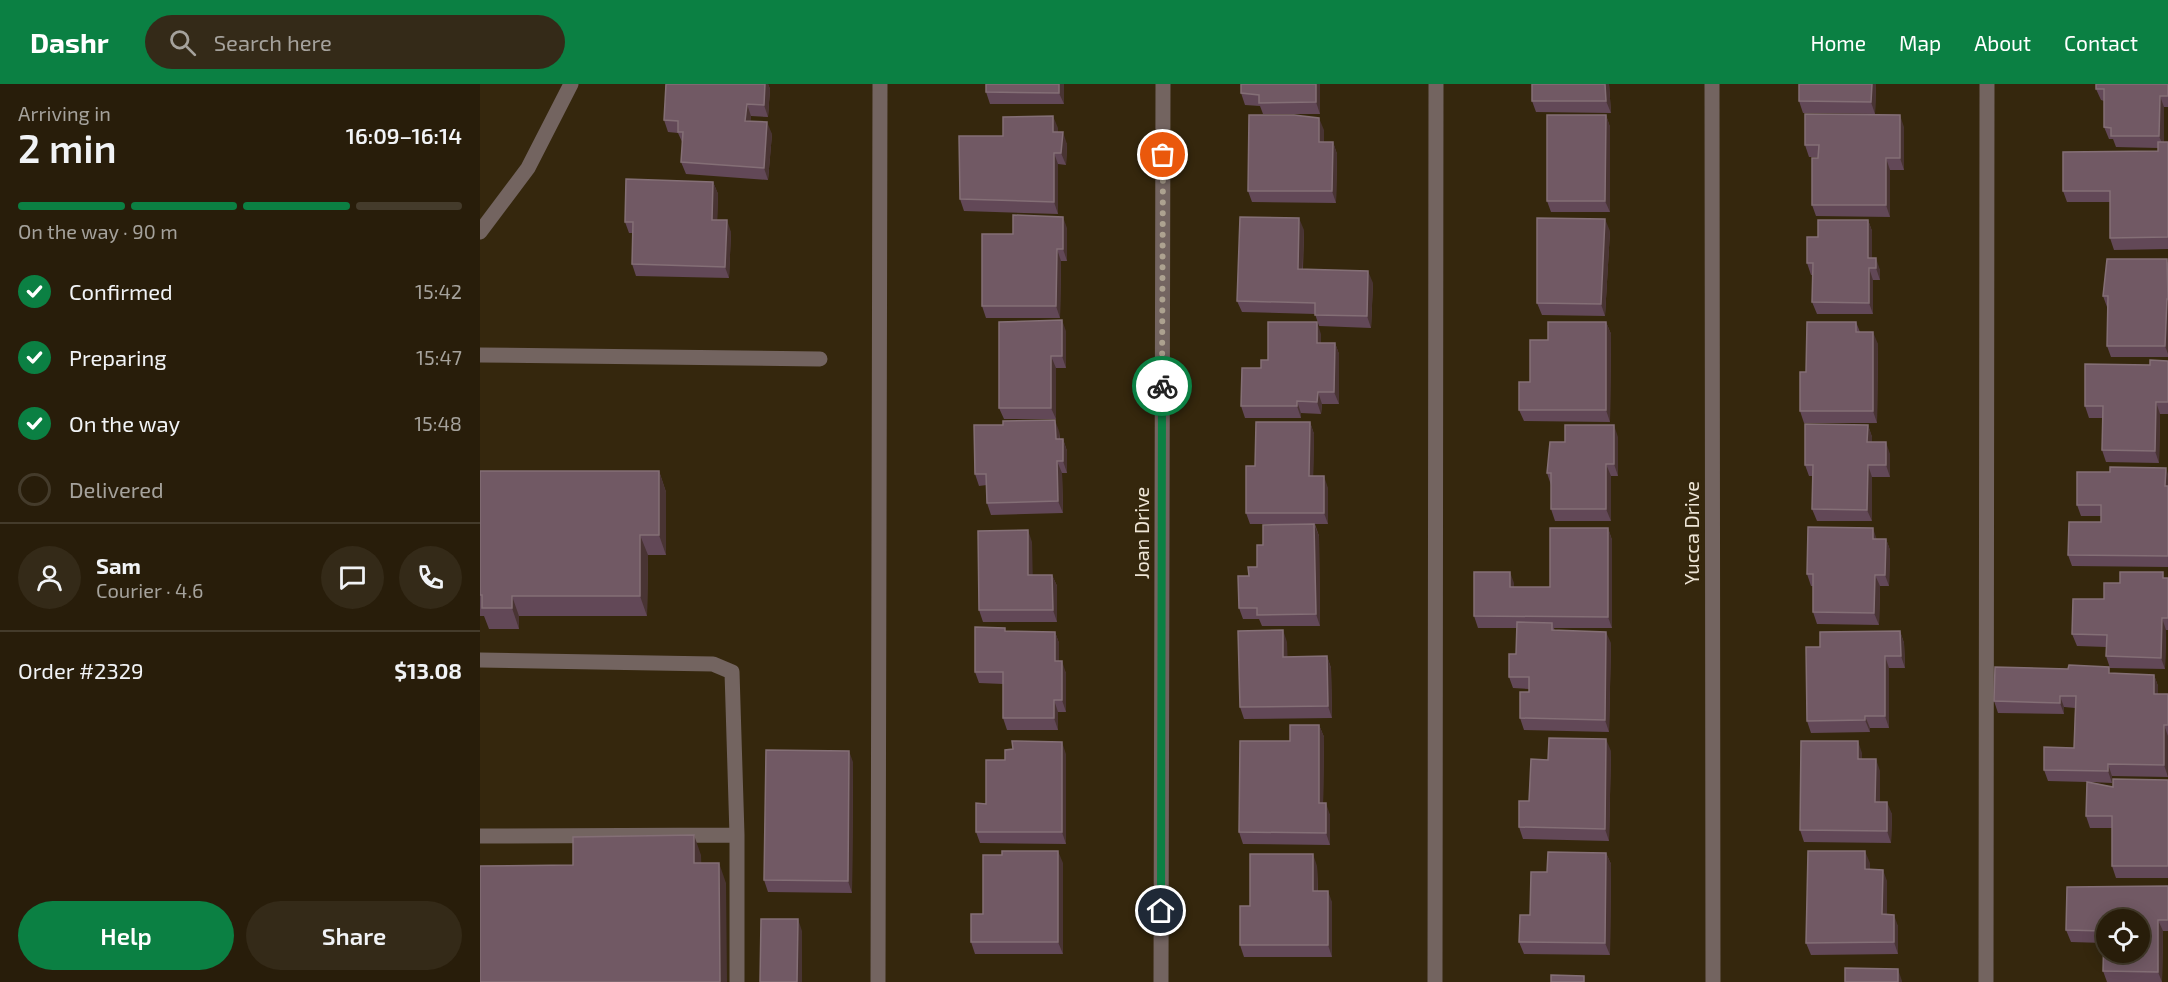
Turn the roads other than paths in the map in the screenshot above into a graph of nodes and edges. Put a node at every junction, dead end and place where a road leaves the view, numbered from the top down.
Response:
1 (571, 84) edge
2 (880, 84) edge
3 (1163, 84) edge
4 (1436, 84) edge
5 (1712, 84) edge
6 (1987, 84) edge
7 (480, 232) edge
8 (480, 355) edge
9 (820, 359) dead end
10 (480, 660) edge
11 (737, 835) junction
12 (480, 836) edge
13 (737, 982) edge
14 (878, 982) edge
15 (1161, 982) edge
16 (1435, 982) edge
17 (1713, 982) edge
18 (1986, 982) edge

1 - 7 street
2 - 14 street
3 - 15 street, Joan Drive
4 - 16 street
5 - 17 street, Yucca Drive
6 - 18 street
8 - 9 street
10 - 11 street
11 - 12 street
11 - 13 street

